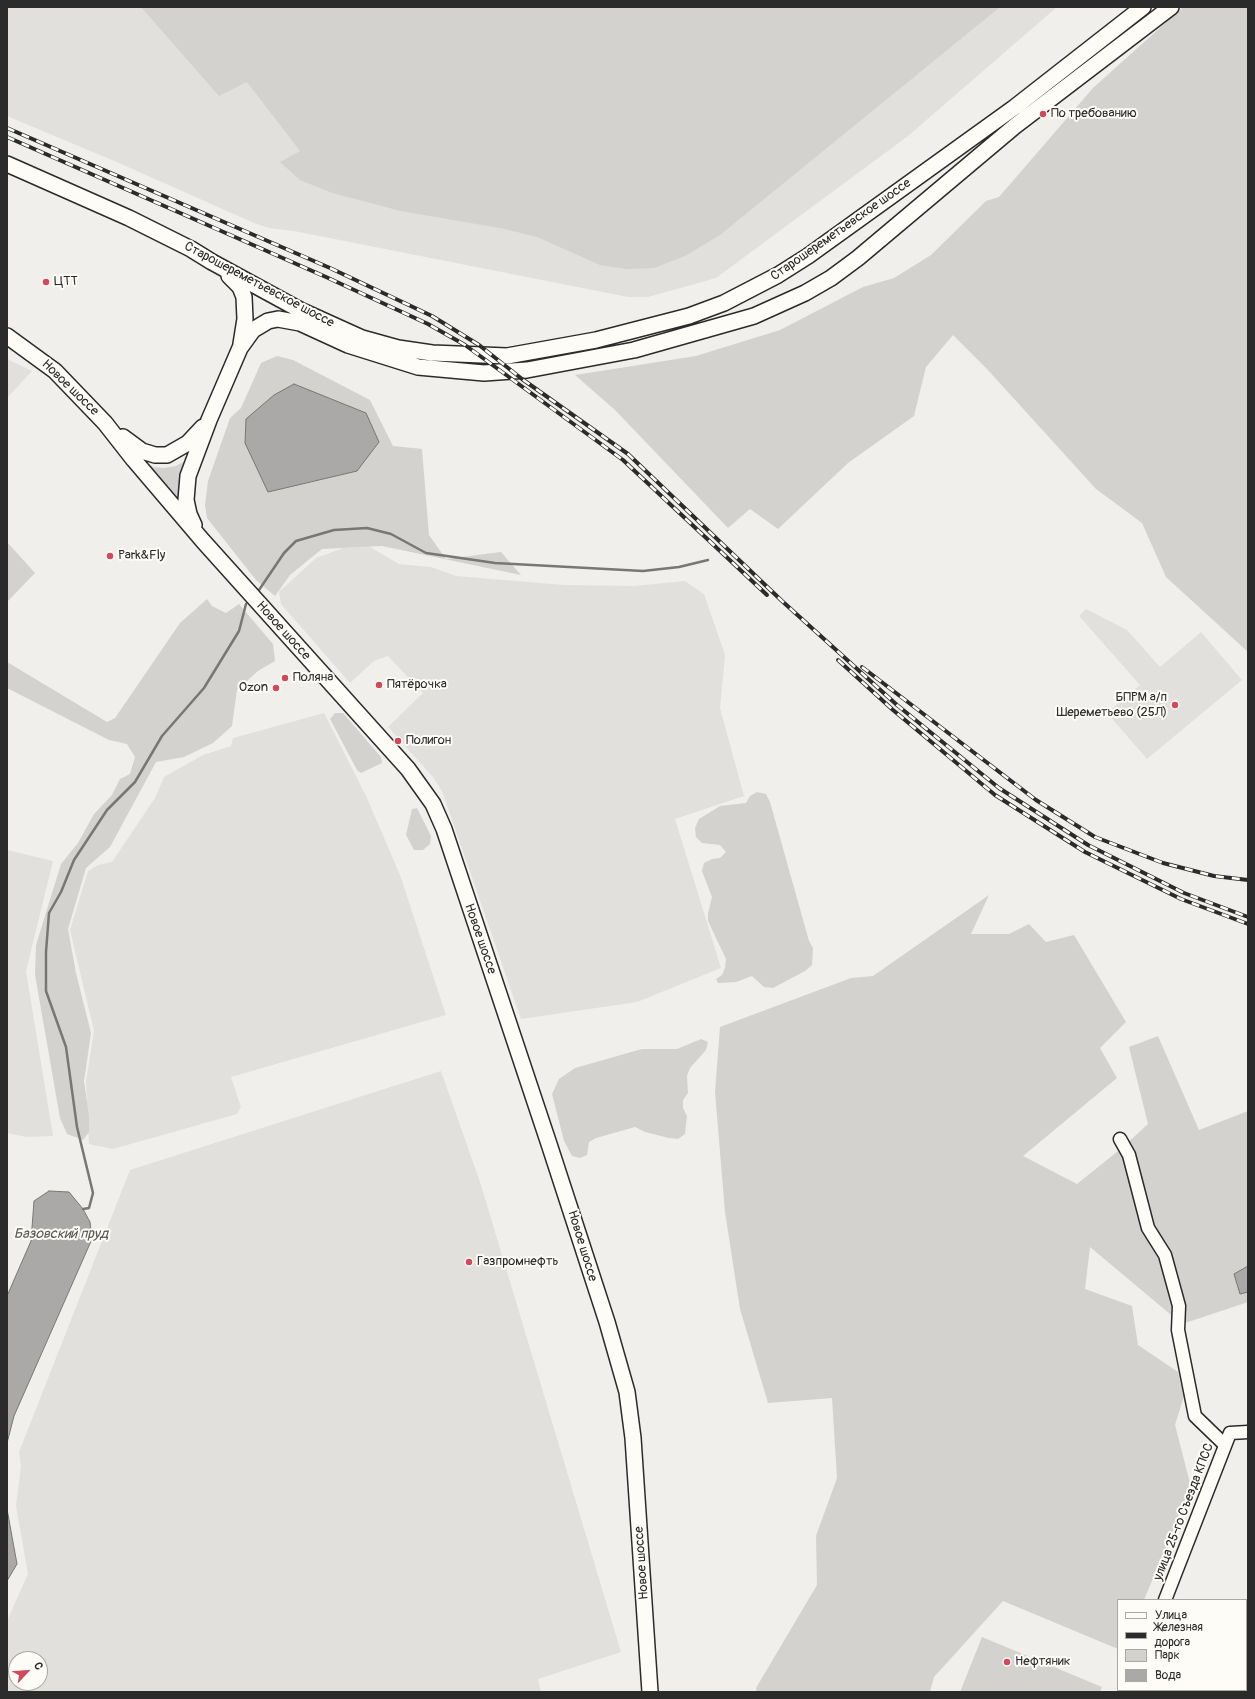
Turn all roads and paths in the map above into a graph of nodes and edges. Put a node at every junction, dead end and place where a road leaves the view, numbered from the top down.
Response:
1 (1143, 7) edge
2 (1171, 7) edge
3 (7, 164) edge
4 (212, 262) junction
5 (7, 336) edge
6 (240, 348) junction
7 (209, 420) junction
8 (105, 422) junction
9 (203, 541) junction
10 (1120, 1139) dead end
11 (1248, 1432) edge
12 (1225, 1445) junction
13 (1165, 1599) edge
14 (650, 1692) edge

1 - 4 main road, Старошереметьевское шоссе
2 - 6 main road, Старошереметьевское шоссе
3 - 4 main road, Старошереметьевское шоссе
4 - 6 main road
5 - 8 main road, Новое шоссе
6 - 7 main road
7 - 8 main road
7 - 9 main road
8 - 9 main road, Новое шоссе
9 - 14 main road, Новое шоссе
10 - 12 street
11 - 12 street, улица 25-го Съезда КПСС
12 - 13 street, улица 25-го Съезда КПСС

